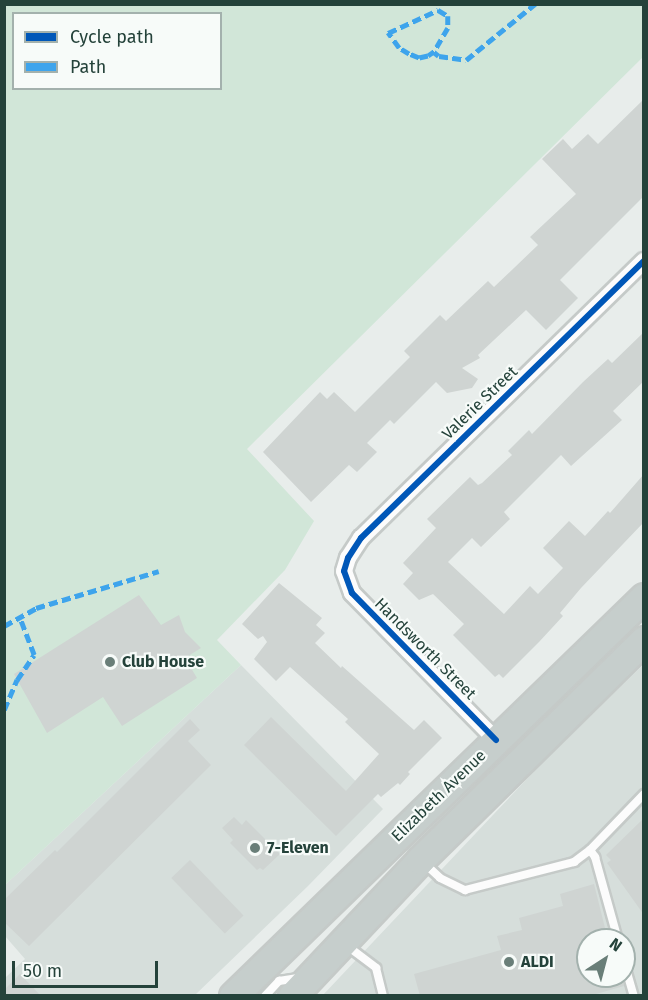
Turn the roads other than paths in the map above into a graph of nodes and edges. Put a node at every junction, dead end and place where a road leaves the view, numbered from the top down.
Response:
1 (644, 261) edge
2 (344, 571) joint
3 (644, 597) edge
4 (644, 640) edge
5 (496, 740) junction
6 (644, 794) edge
7 (590, 850) junction
8 (420, 860) junction
9 (615, 928) edge
10 (342, 942) junction
11 (310, 976) junction
12 (233, 996) edge
13 (265, 996) edge
14 (292, 996) edge
15 (383, 996) edge

1 - 2 street, Valerie Street
2 - 5 street, Handsworth Street
3 - 5 highway, Elizabeth Avenue
4 - 8 highway, Elizabeth Avenue
5 - 12 highway, Elizabeth Avenue
6 - 7 lane
7 - 8 lane
7 - 9 lane
8 - 10 highway, Elizabeth Avenue
10 - 11 highway, Elizabeth Avenue
10 - 15 lane
11 - 13 lane
11 - 14 highway, Elizabeth Avenue

